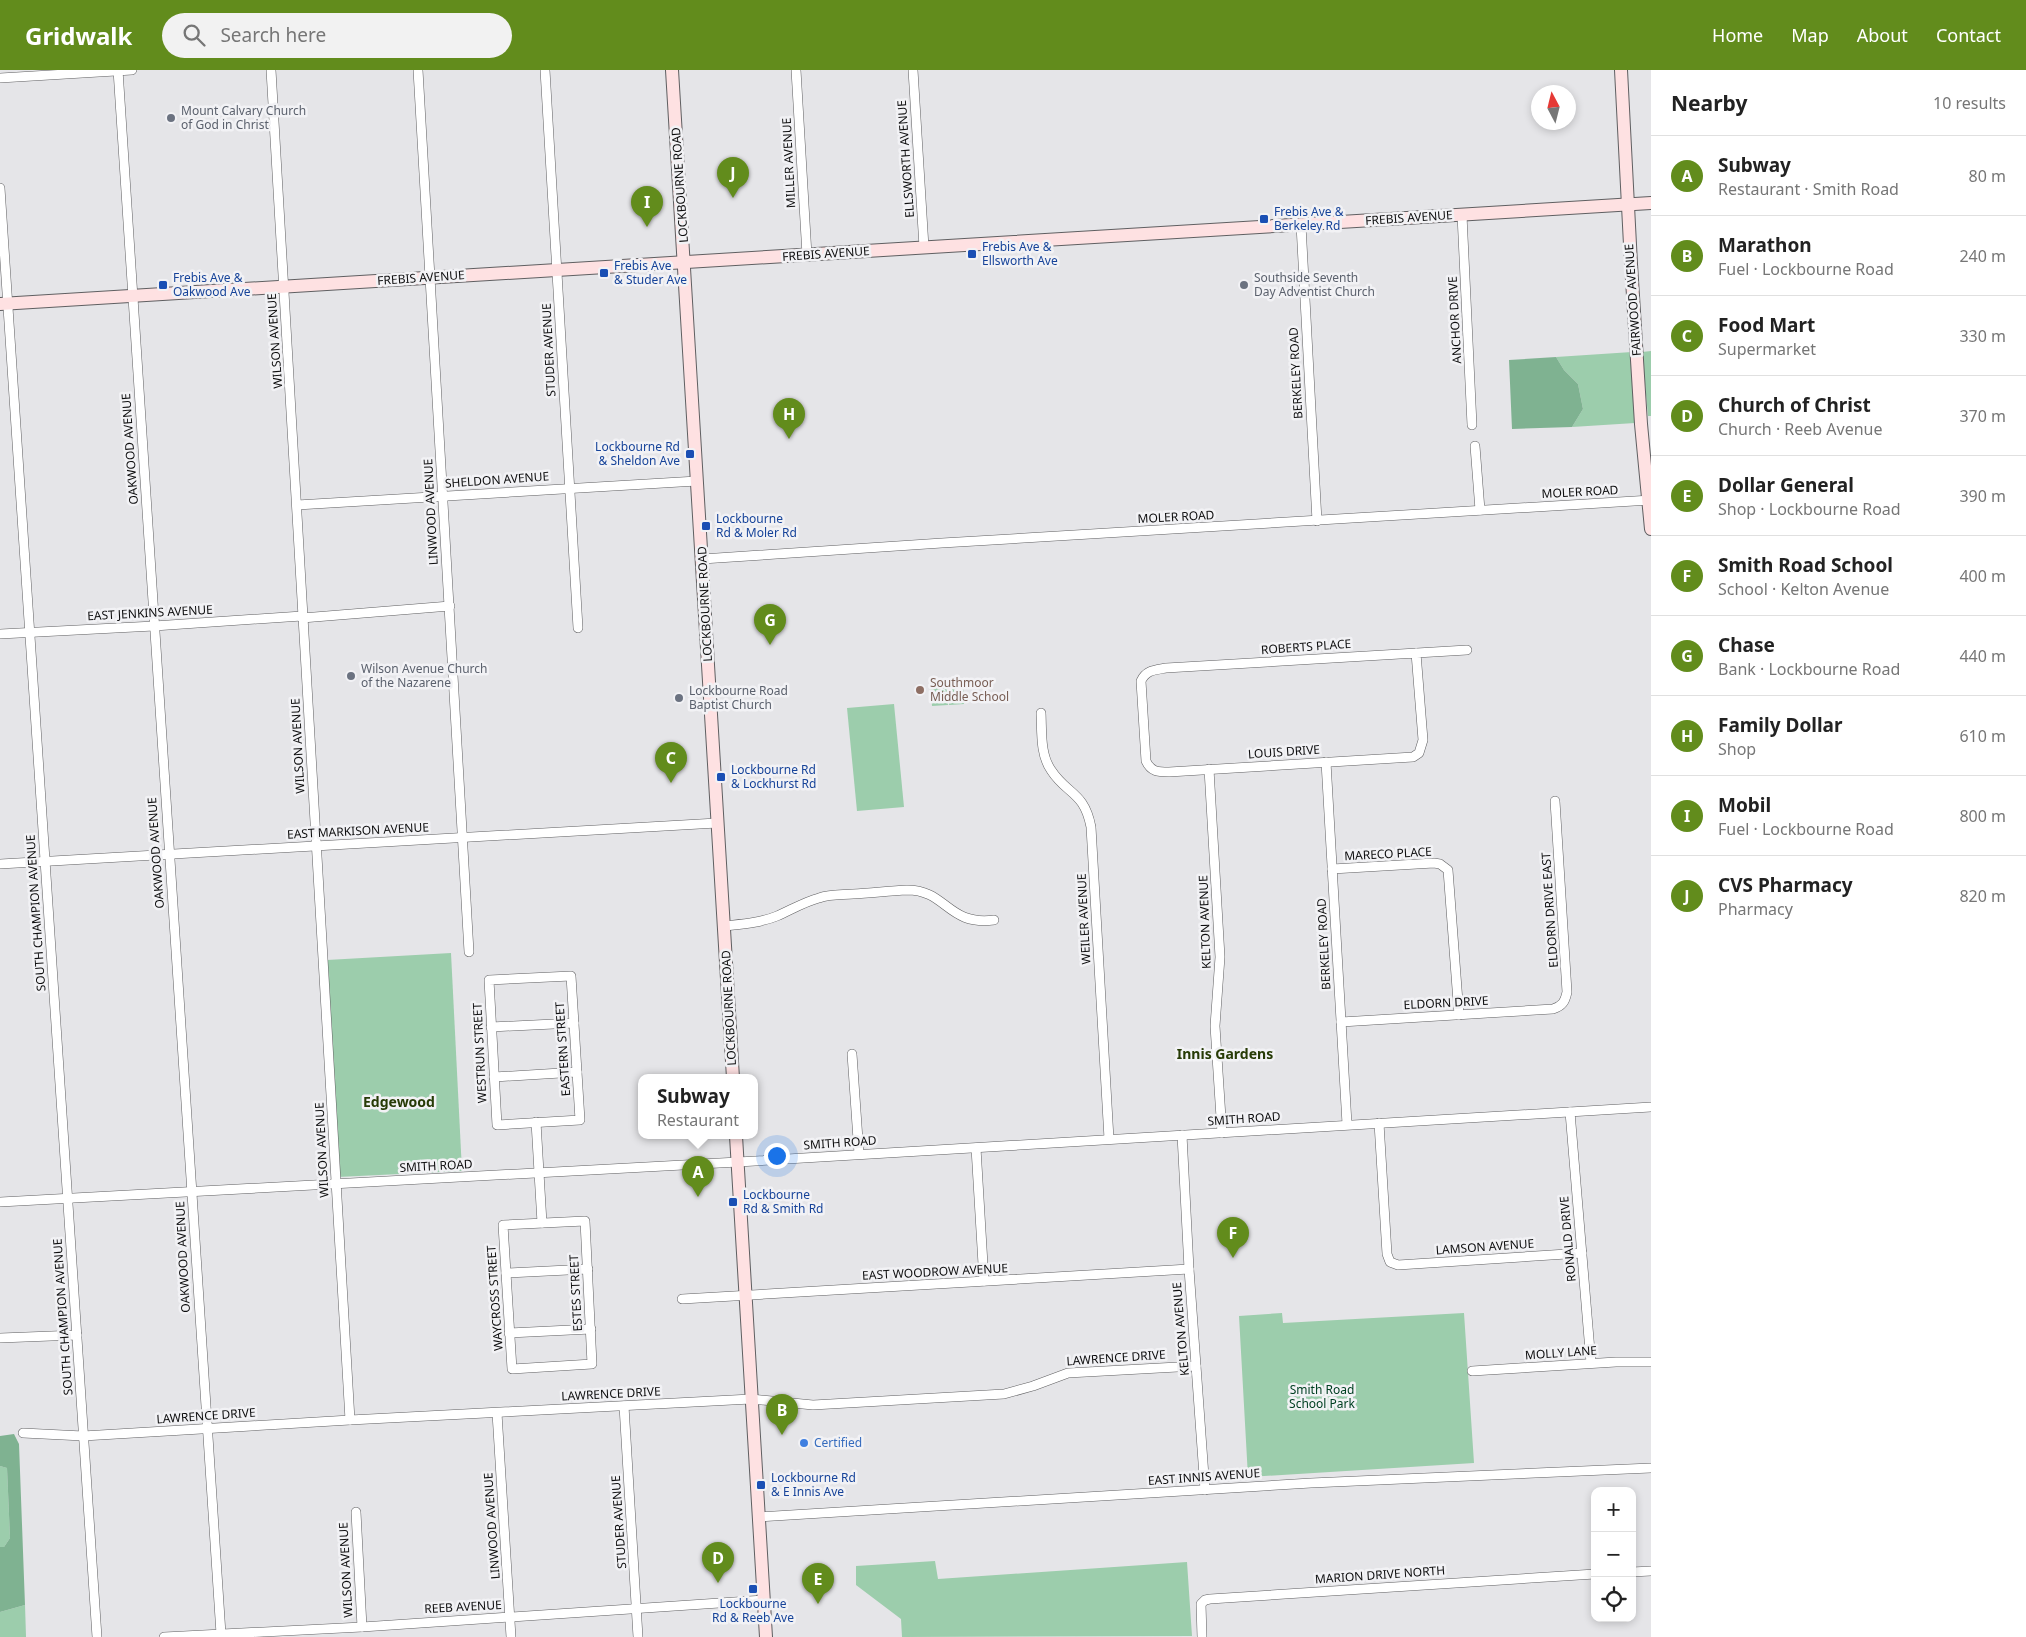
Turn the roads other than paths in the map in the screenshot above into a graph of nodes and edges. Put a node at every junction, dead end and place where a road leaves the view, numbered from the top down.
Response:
1 (118, 70) edge
2 (132, 70) edge
3 (271, 70) edge
4 (418, 70) edge
5 (545, 70) edge
6 (672, 70) edge
7 (796, 70) edge
8 (914, 70) edge
9 (1621, 70) edge
10 (0, 78) edge
11 (0, 188) edge
12 (1651, 203) edge
13 (1628, 204) junction
14 (1462, 214) junction
15 (1301, 225) junction
16 (924, 247) junction
17 (807, 255) junction
18 (684, 262) junction
19 (557, 270) junction
20 (430, 278) junction
21 (284, 287) junction
22 (132, 296) junction
23 (4, 304) edge
24 (1472, 425) dead end
25 (1475, 446) dead end
26 (697, 481) junction
27 (570, 489) junction
28 (443, 496) junction
29 (1650, 500) edge
30 (298, 505) junction
31 (1480, 510) junction
32 (1317, 521) junction
33 (1651, 529) edge
34 (702, 559) junction
35 (450, 606) junction
36 (302, 617) junction
37 (154, 626) junction
38 (578, 628) dead end
39 (30, 632) junction
40 (0, 634) edge
41 (1467, 650) dead end
42 (1416, 653) junction
43 (1041, 713) dead end
44 (1326, 762) junction
45 (1150, 769) joint
46 (1209, 769) junction
47 (1555, 801) dead end
48 (717, 823) junction
49 (463, 837) junction
50 (316, 846) junction
51 (168, 855) junction
52 (45, 862) junction
53 (0, 864) edge
54 (1332, 870) junction
55 (994, 920) dead end
56 (724, 926) junction
57 (470, 952) dead end
58 (488, 980) joint
59 (1552, 1009) joint
60 (1459, 1015) junction
61 (1341, 1022) junction
62 (574, 1023) junction
63 (491, 1028) junction
64 (852, 1054) dead end
65 (577, 1072) junction
66 (733, 1074) edge
67 (494, 1077) junction
68 (1651, 1107) edge
69 (1570, 1112) junction
70 (536, 1122) junction
71 (1379, 1123) junction
72 (1348, 1124) junction
73 (1222, 1133) junction
74 (1182, 1135) junction
75 (736, 1139) edge
76 (1109, 1139) junction
77 (976, 1148) junction
78 (858, 1154) junction
79 (738, 1162) junction
80 (540, 1172) junction
81 (336, 1184) junction
82 (192, 1191) junction
83 (67, 1199) junction
84 (0, 1202) edge
85 (542, 1223) junction
86 (1582, 1253) junction
87 (588, 1269) junction
88 (1189, 1269) junction
89 (506, 1273) junction
90 (984, 1281) junction
91 (746, 1296) junction
92 (682, 1299) dead end
93 (591, 1329) junction
94 (509, 1333) junction
95 (77, 1334) junction
96 (0, 1338) edge
97 (1651, 1362) edge
98 (1591, 1363) junction
99 (1196, 1366) junction
100 (512, 1369) joint
101 (1472, 1371) dead end
102 (751, 1399) junction
103 (624, 1406) junction
104 (498, 1413) junction
105 (350, 1420) junction
106 (208, 1428) junction
107 (23, 1433) dead end
108 (83, 1436) junction
109 (1651, 1468) edge
110 (1205, 1490) junction
111 (356, 1512) dead end
112 (759, 1517) junction
113 (1651, 1571) edge
114 (1636, 1572) edge
115 (1591, 1574) edge
116 (764, 1600) junction
117 (636, 1609) junction
118 (510, 1616) junction
119 (362, 1627) junction
120 (221, 1634) junction
121 (97, 1637) edge
122 (164, 1637) edge
123 (511, 1637) edge
124 (638, 1637) edge
125 (766, 1637) edge
126 (1202, 1637) edge

1 - 2 street
1 - 10 street
1 - 22 street, OAKWOOD AVENUE
3 - 21 street, WILSON AVENUE
4 - 20 street, LINWOOD AVENUE
5 - 19 street, STUDER AVENUE
6 - 18 main road, LOCKBOURNE ROAD
7 - 17 street, MILLER AVENUE
8 - 16 street, ELLSWORTH AVENUE
9 - 13 main road, FAIRWOOD AVENUE
11 - 23 street, SOUTH CHAMPION AVENUE
12 - 13 main road, FREBIS AVENUE
13 - 14 main road, FREBIS AVENUE
13 - 29 main road, FAIRWOOD AVENUE
14 - 15 main road, FREBIS AVENUE
14 - 24 street, ANCHOR DRIVE
15 - 16 main road, FREBIS AVENUE
15 - 32 street, BERKELEY ROAD
16 - 17 main road, FREBIS AVENUE
17 - 18 main road, FREBIS AVENUE
18 - 19 main road, FREBIS AVENUE
18 - 26 main road, LOCKBOURNE ROAD
19 - 20 main road, FREBIS AVENUE
19 - 27 street, STUDER AVENUE
20 - 21 main road, FREBIS AVENUE
20 - 28 street, LINWOOD AVENUE
21 - 22 main road, FREBIS AVENUE
21 - 30 street, WILSON AVENUE
22 - 23 main road, FREBIS AVENUE
22 - 37 street, OAKWOOD AVENUE
23 - 39 street, SOUTH CHAMPION AVENUE
25 - 31 street
26 - 27 street, SHELDON AVENUE
26 - 34 main road, LOCKBOURNE ROAD
27 - 28 street, SHELDON AVENUE
27 - 38 street, STUDER AVENUE
28 - 30 street, SHELDON AVENUE
28 - 35 street, LINWOOD AVENUE
29 - 31 street, MOLER ROAD
29 - 33 main road, FAIRWOOD AVENUE
30 - 36 street, WILSON AVENUE
31 - 32 street, MOLER ROAD
32 - 34 street, MOLER ROAD
34 - 48 main road, LOCKBOURNE ROAD
35 - 36 street, EAST JENKINS AVENUE
35 - 49 street, LINWOOD AVENUE
36 - 37 street, EAST JENKINS AVENUE
36 - 50 street, WILSON AVENUE
37 - 39 street, EAST JENKINS AVENUE
37 - 51 street, OAKWOOD AVENUE
39 - 40 street, EAST JENKINS AVENUE
39 - 52 street, SOUTH CHAMPION AVENUE
41 - 42 street, ROBERTS PLACE
42 - 44 street, LOUIS DRIVE
42 - 45 street, ROBERTS PLACE
43 - 76 street, WEILER AVENUE
44 - 46 street, LOUIS DRIVE
44 - 54 street, BERKELEY ROAD
45 - 46 street, LOUIS DRIVE
46 - 73 street, KELTON AVENUE
47 - 59 street, ELDORN DRIVE EAST
48 - 49 street, EAST MARKISON AVENUE
48 - 56 main road, LOCKBOURNE ROAD
49 - 50 street, EAST MARKISON AVENUE
49 - 57 street, LINWOOD AVENUE
50 - 51 street, EAST MARKISON AVENUE
50 - 81 street, WILSON AVENUE
51 - 52 street, EAST MARKISON AVENUE
51 - 82 street, OAKWOOD AVENUE
52 - 53 street, EAST MARKISON AVENUE
52 - 83 street, SOUTH CHAMPION AVENUE
54 - 60 street, MARECO PLACE
54 - 61 street, BERKELEY ROAD
55 - 56 street
56 - 66 main road, LOCKBOURNE ROAD
58 - 62 street, EASTERN STREET
58 - 63 street, WESTRUN STREET
59 - 60 street, ELDORN DRIVE
60 - 61 street, ELDORN DRIVE
61 - 72 street, BERKELEY ROAD
62 - 63 street
62 - 65 street, EASTERN STREET
63 - 67 street, WESTRUN STREET
64 - 78 street
65 - 67 street
65 - 70 street, EASTERN STREET
67 - 70 street, WESTRUN STREET
68 - 69 street, SMITH ROAD
69 - 71 street, SMITH ROAD
69 - 86 street, RONALD DRIVE
70 - 80 street
71 - 72 street, SMITH ROAD
71 - 86 street, LAMSON AVENUE
72 - 73 street, SMITH ROAD
73 - 74 street, SMITH ROAD
74 - 76 street, SMITH ROAD
74 - 88 street, KELTON AVENUE
75 - 79 main road
76 - 77 street, SMITH ROAD
77 - 78 street, SMITH ROAD
77 - 90 street
78 - 79 street, SMITH ROAD
79 - 80 street, SMITH ROAD
79 - 91 main road
80 - 81 street, SMITH ROAD
80 - 85 street
81 - 82 street, SMITH ROAD
81 - 105 street, WILSON AVENUE
82 - 83 street, SMITH ROAD
82 - 106 street, OAKWOOD AVENUE
83 - 84 street, SMITH ROAD
83 - 95 street, SOUTH CHAMPION AVENUE
85 - 87 street, ESTES STREET
85 - 89 street, WAYCROSS STREET
86 - 98 street, RONALD DRIVE
87 - 89 street
87 - 93 street, ESTES STREET
88 - 90 street, EAST WOODROW AVENUE
88 - 99 street, KELTON AVENUE
89 - 94 street, WAYCROSS STREET
90 - 91 street, EAST WOODROW AVENUE
91 - 92 street, EAST WOODROW AVENUE
91 - 102 main road
93 - 94 street
93 - 100 street, ESTES STREET
94 - 100 street, WAYCROSS STREET
95 - 96 street
95 - 108 street, SOUTH CHAMPION AVENUE
97 - 98 street, MOLLY LANE
98 - 101 street, MOLLY LANE
99 - 102 street, LAWRENCE DRIVE
99 - 110 street, KELTON AVENUE
102 - 103 street, LAWRENCE DRIVE
102 - 112 main road
103 - 104 street, LAWRENCE DRIVE
103 - 117 street, STUDER AVENUE
104 - 105 street, LAWRENCE DRIVE
104 - 118 street, LINWOOD AVENUE
105 - 106 street, LAWRENCE DRIVE
106 - 108 street, LAWRENCE DRIVE
106 - 120 street, OAKWOOD AVENUE
107 - 108 street, LAWRENCE DRIVE
108 - 121 street, SOUTH CHAMPION AVENUE
109 - 110 street, EAST INNIS AVENUE
110 - 112 street, EAST INNIS AVENUE
111 - 119 street, WILSON AVENUE
112 - 116 main road
113 - 114 street
115 - 126 street, MARION DRIVE NORTH
116 - 117 street, REEB AVENUE
116 - 125 main road
117 - 118 street, REEB AVENUE
117 - 124 street, STUDER AVENUE
118 - 119 street, REEB AVENUE
118 - 123 street, LINWOOD AVENUE
119 - 120 street, REEB AVENUE
120 - 122 street, REEB AVENUE

